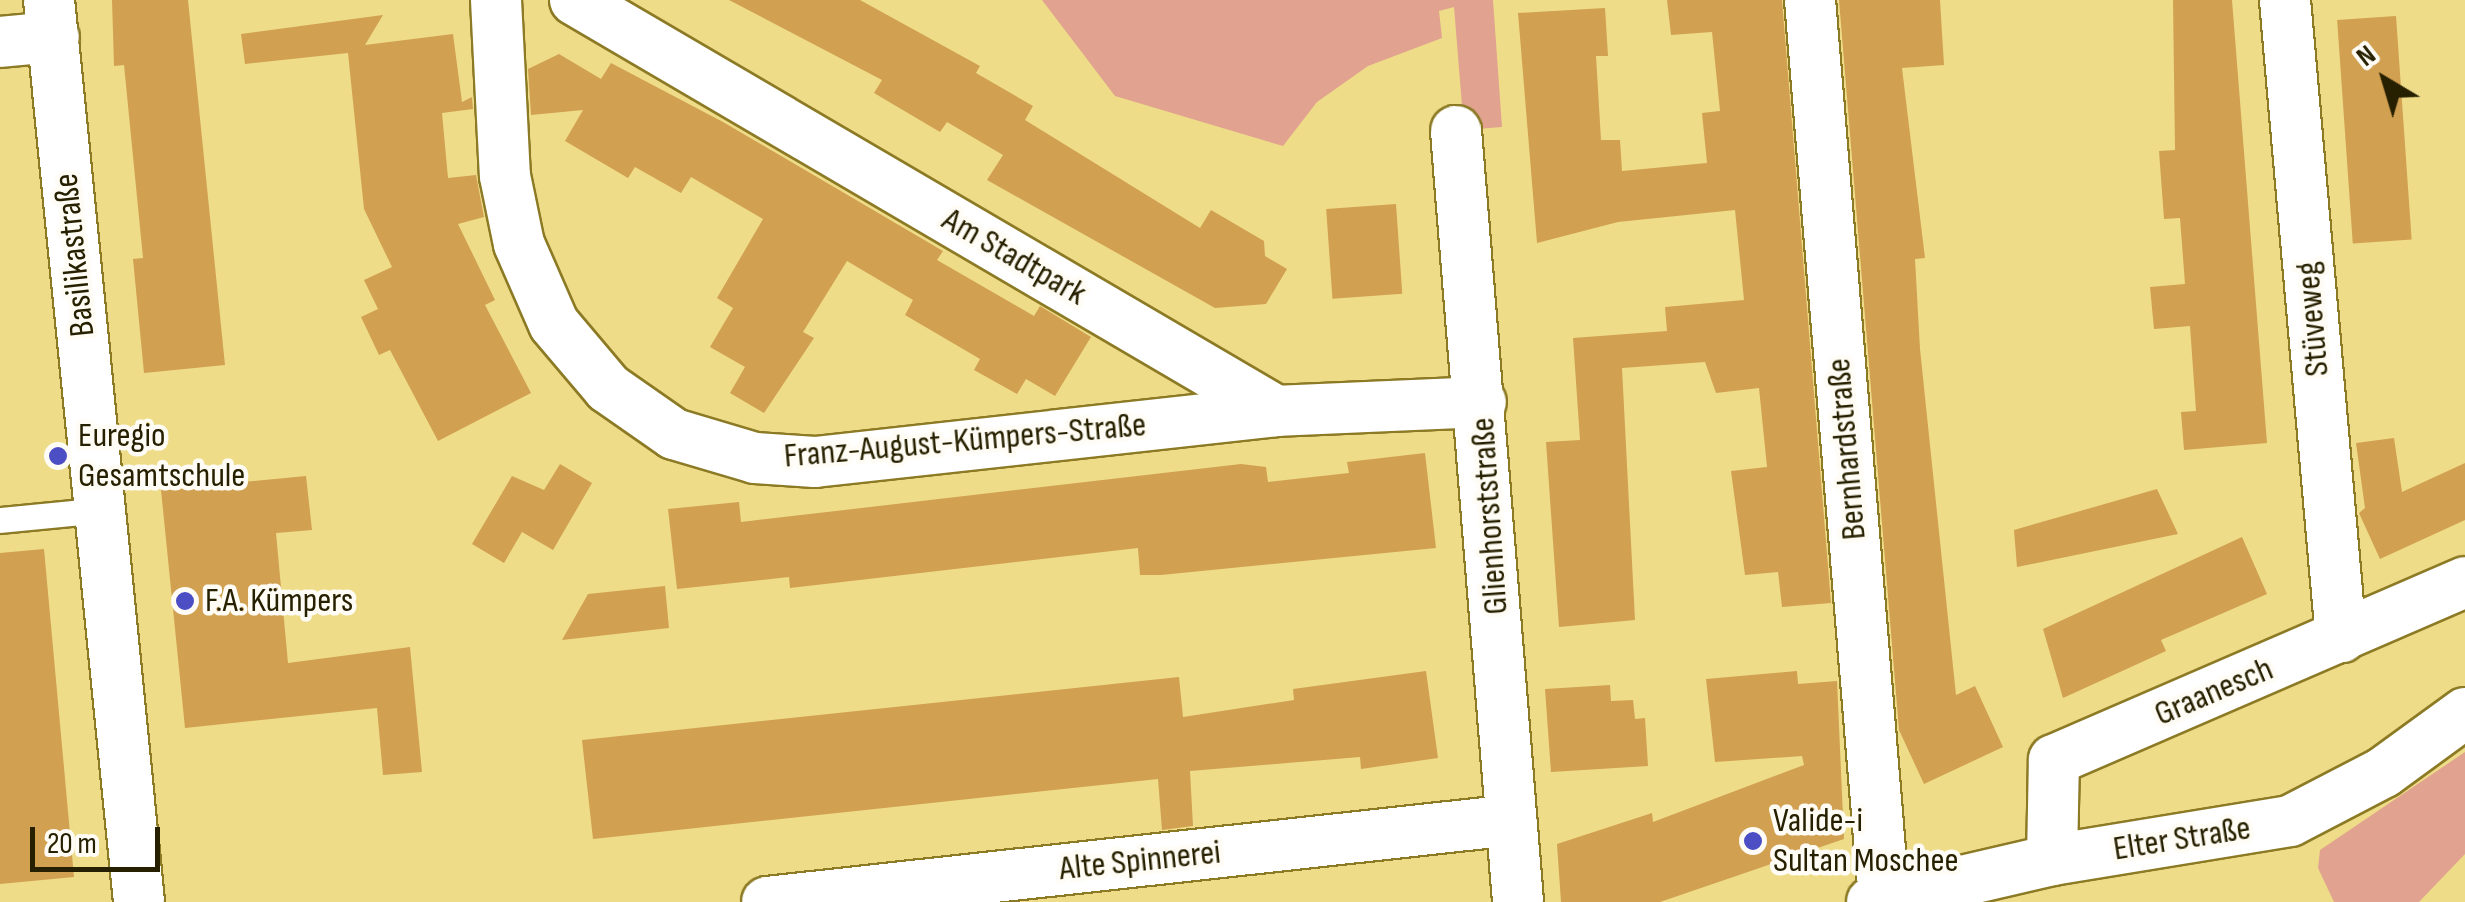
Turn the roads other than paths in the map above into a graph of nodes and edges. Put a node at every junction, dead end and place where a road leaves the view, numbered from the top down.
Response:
1 (496, 0) edge
2 (575, 0) edge
3 (1810, 0) edge
4 (2285, 0) edge
5 (51, 18) edge
6 (0, 42) edge
7 (1456, 131) dead end
8 (1481, 402) junction
9 (1276, 411) junction
10 (102, 510) junction
11 (0, 520) edge
12 (2465, 582) edge
13 (2340, 638) junction
14 (2465, 713) edge
15 (1512, 820) junction
16 (2052, 860) junction
17 (1878, 900) edge
18 (139, 902) edge
19 (768, 902) edge
20 (1518, 902) edge

1 - 9 street, Franz-August-Kümpers-Straße
2 - 9 street, Am Stadtpark
3 - 17 street, Bernhardstraße
4 - 13 street, Stüveweg
5 - 6 street
5 - 10 street, Basilikastraße
7 - 8 street, Glienhorststraße
8 - 9 street
8 - 15 street, Glienhorststraße
10 - 11 lane
10 - 18 street, Basilikastraße
12 - 13 street, Graanesch
13 - 16 street, Graanesch
14 - 16 street, Elter Straße
15 - 19 street, Alte Spinnerei
15 - 20 street, Glienhorststraße
16 - 17 street, Elter Straße

